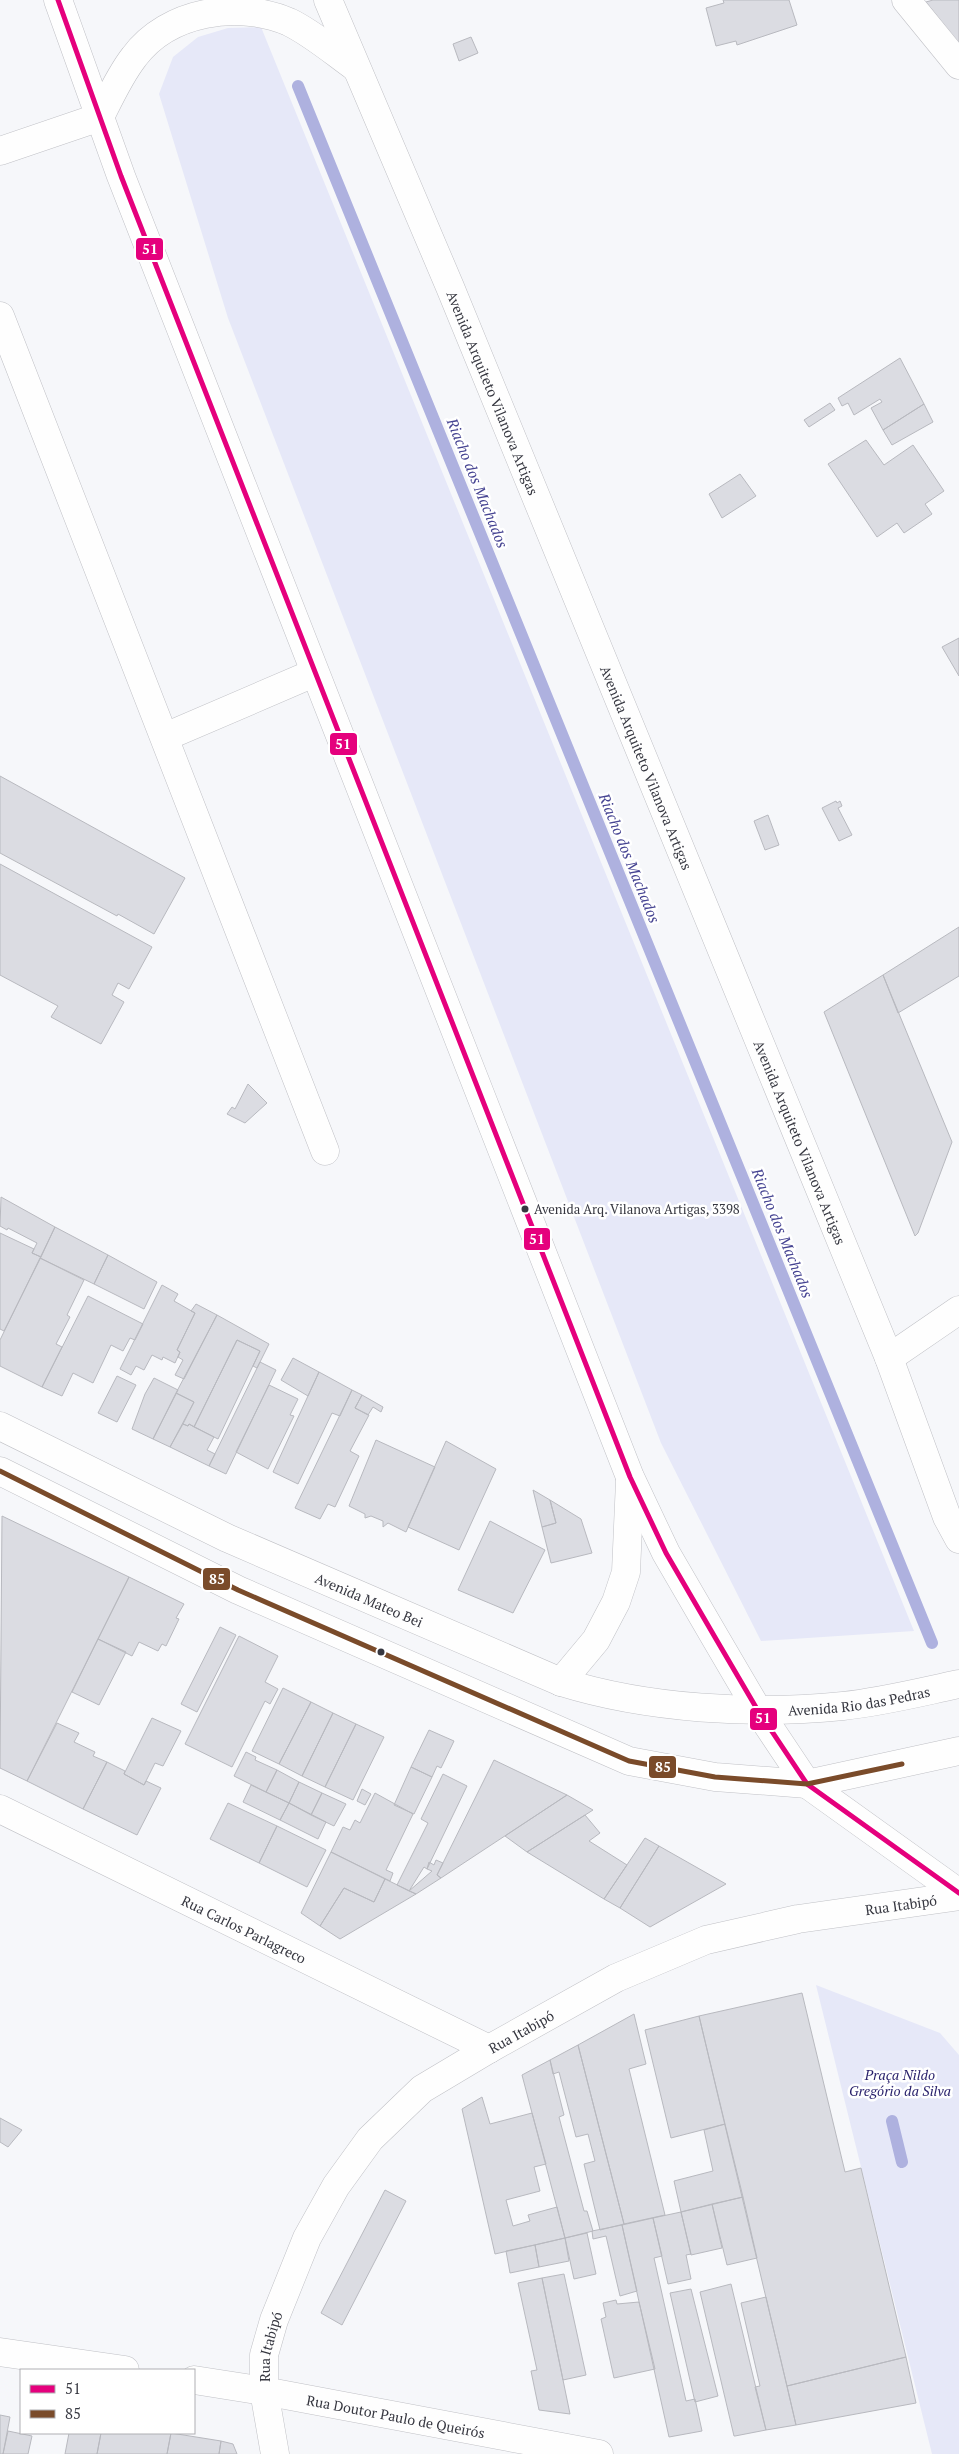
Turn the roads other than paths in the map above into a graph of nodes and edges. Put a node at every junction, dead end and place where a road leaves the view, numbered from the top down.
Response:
1 (58, 0) edge
2 (328, 0) edge
3 (906, 0) edge
4 (959, 64) edge
5 (355, 67) junction
6 (100, 116) junction
7 (0, 150) edge
8 (0, 316) edge
9 (314, 673) junction
10 (165, 737) junction
11 (326, 1151) dead end
12 (959, 1310) edge
13 (889, 1358) junction
14 (0, 1426) edge
15 (0, 1471) edge
16 (630, 1477) junction
17 (959, 1539) edge
18 (561, 1682) junction
19 (959, 1684) edge
20 (757, 1709) junction
21 (959, 1751) edge
22 (807, 1784) junction
23 (0, 1809) edge
24 (959, 1895) edge
25 (489, 2049) junction
26 (0, 2352) edge
27 (118, 2369) edge
28 (195, 2380) edge
29 (264, 2391) junction
30 (275, 2454) edge
31 (599, 2454) edge

1 - 6 main road
2 - 5 main road, Avenida Arquiteto Vilanova Artigas
3 - 4 main road
5 - 6 main road
5 - 13 main road, Avenida Arquiteto Vilanova Artigas
6 - 7 main road
6 - 9 main road
8 - 10 main road
9 - 10 main road
9 - 16 main road
10 - 11 main road
12 - 13 main road
13 - 17 main road, Avenida Arquiteto Vilanova Artigas
14 - 18 main road, Avenida Mateo Bei
15 - 22 main road
16 - 18 main road
16 - 20 main road
18 - 20 main road, Avenida Mateo Bei
19 - 20 main road, Avenida Rio das Pedras
20 - 22 main road
21 - 22 main road
22 - 24 main road
23 - 25 main road, Rua Carlos Parlagreco
24 - 25 main road, Rua Itabipó
25 - 29 main road, Rua Itabipó
26 - 27 main road
28 - 29 main road, Rua Doutor Paulo de Queirós
29 - 30 main road, Rua Itabipó
29 - 31 main road, Rua Doutor Paulo de Queirós

